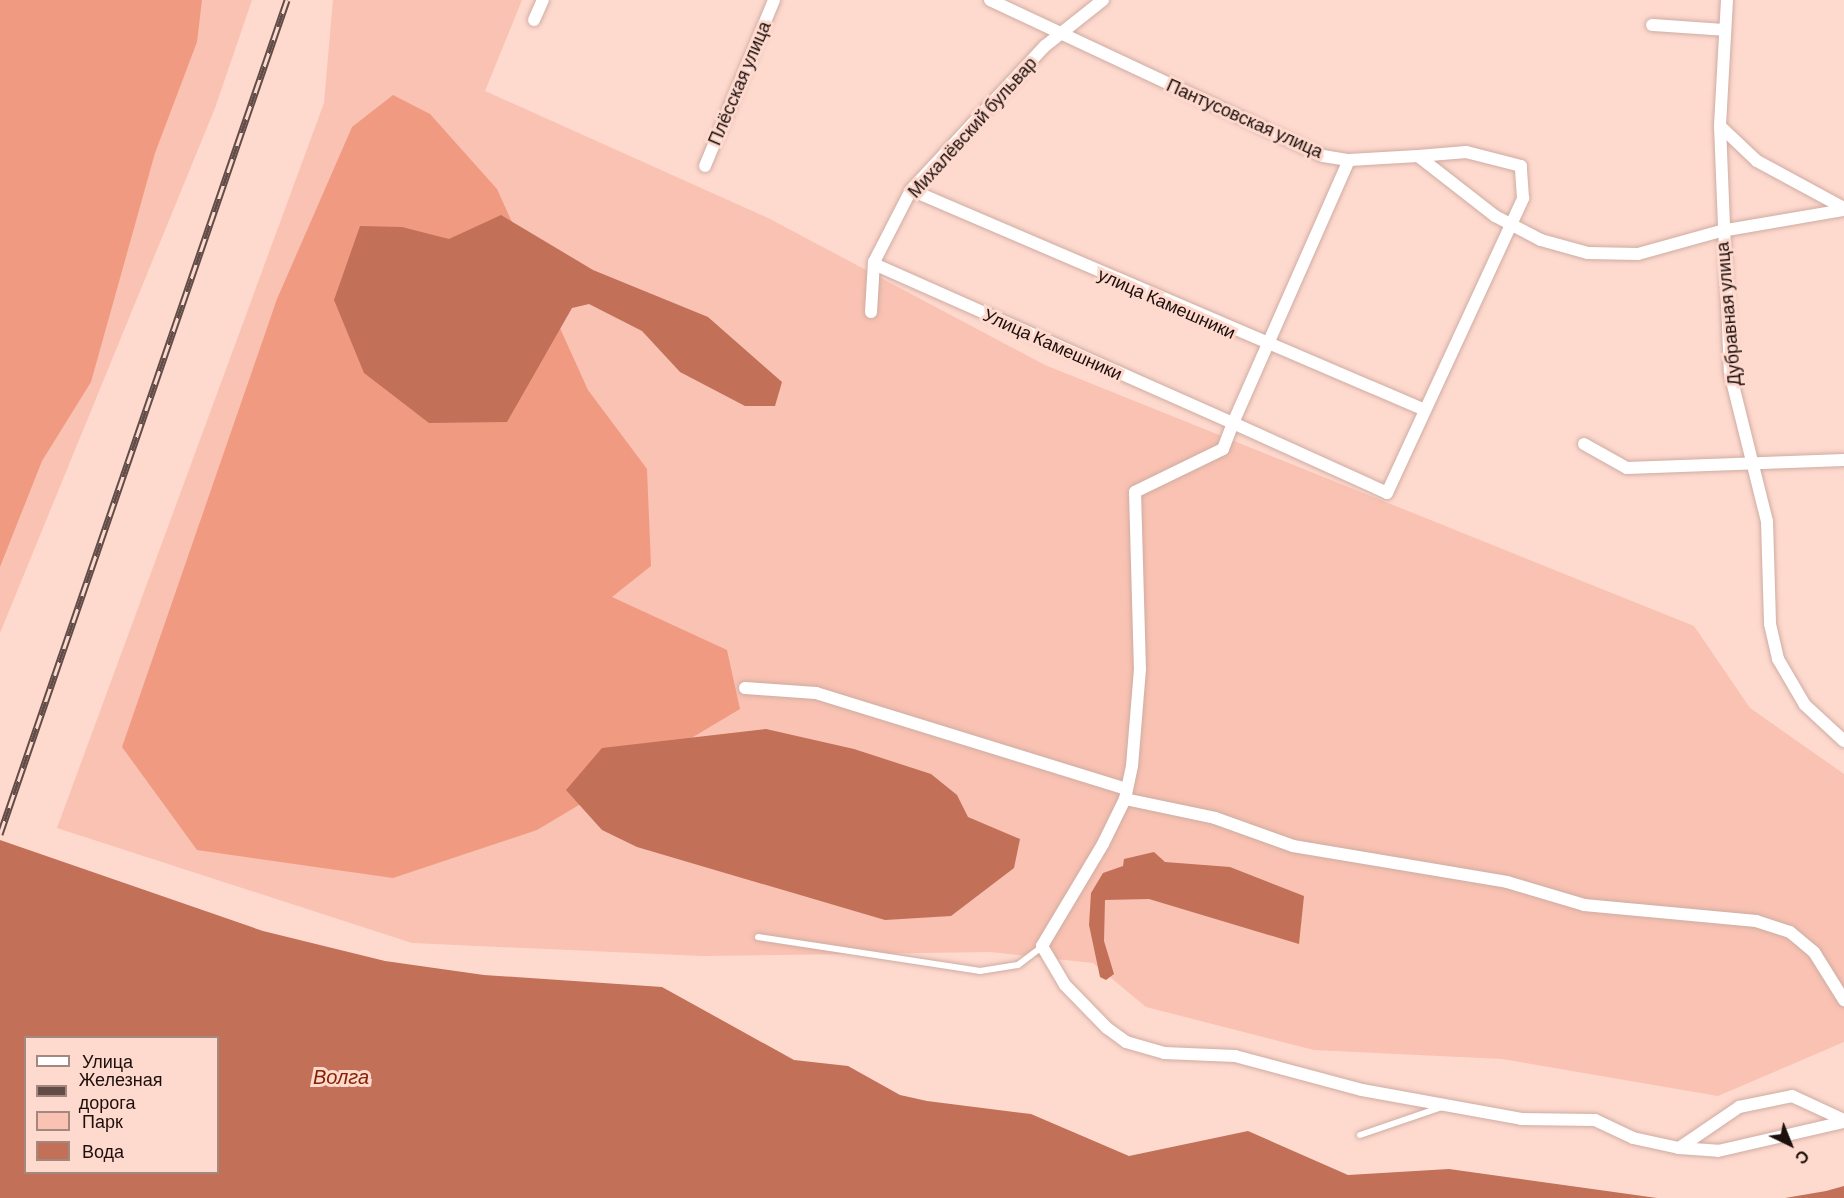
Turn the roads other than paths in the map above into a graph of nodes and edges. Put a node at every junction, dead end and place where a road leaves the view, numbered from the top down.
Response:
1 (543, 0) edge
2 (774, 0) edge
3 (990, 0) edge
4 (1103, 0) edge
5 (1727, 0) edge
6 (534, 20) dead end
7 (1652, 25) dead end
8 (1725, 30) junction
9 (1062, 34) junction
10 (1720, 126) junction
11 (1418, 156) junction
12 (1349, 160) junction
13 (705, 166) dead end
14 (911, 190) junction
15 (1844, 209) edge
16 (1509, 223) junction
17 (1721, 231) junction
18 (873, 264) junction
19 (871, 312) dead end
20 (1265, 346) junction
21 (1425, 410) junction
22 (1233, 423) junction
23 (1584, 444) dead end
24 (1752, 460) junction
25 (1844, 460) edge
26 (745, 688) dead end
27 (1844, 741) edge
28 (1126, 794) junction
29 (758, 937) dead end
30 (1042, 946) junction
31 (1844, 1000) edge
32 (1454, 1103) junction
33 (1844, 1121) edge
34 (1360, 1136) dead end
35 (1679, 1148) junction

1 - 6 street
2 - 13 street, Плёсская улица
3 - 9 street, Пантусовская улица
4 - 9 street, Михалёвский бульвар
5 - 8 street, Дубравная улица
7 - 8 street
8 - 10 street, Дубравная улица
9 - 12 street, Пантусовская улица
9 - 14 street, Михалёвский бульвар
10 - 15 street
10 - 17 street, Дубравная улица
11 - 12 street, Пантусовская улица
11 - 16 street
11 - 16 street, Пантусовская улица
12 - 20 street
14 - 18 street, Михалёвский бульвар
14 - 20 street, улица Камешники
15 - 17 street
16 - 17 street
16 - 21 street
17 - 24 street, Дубравная улица
18 - 19 street, Михалёвский бульвар
18 - 22 street, Улица Камешники
20 - 21 street, улица Камешники
20 - 22 street
21 - 22 street, Улица Камешники
22 - 28 street
23 - 24 street
24 - 25 street
24 - 27 street, Дубравная улица
26 - 28 street
28 - 30 street
28 - 31 street
29 - 30 lane
30 - 32 street
32 - 34 lane
32 - 35 street
33 - 35 street
33 - 35 street

